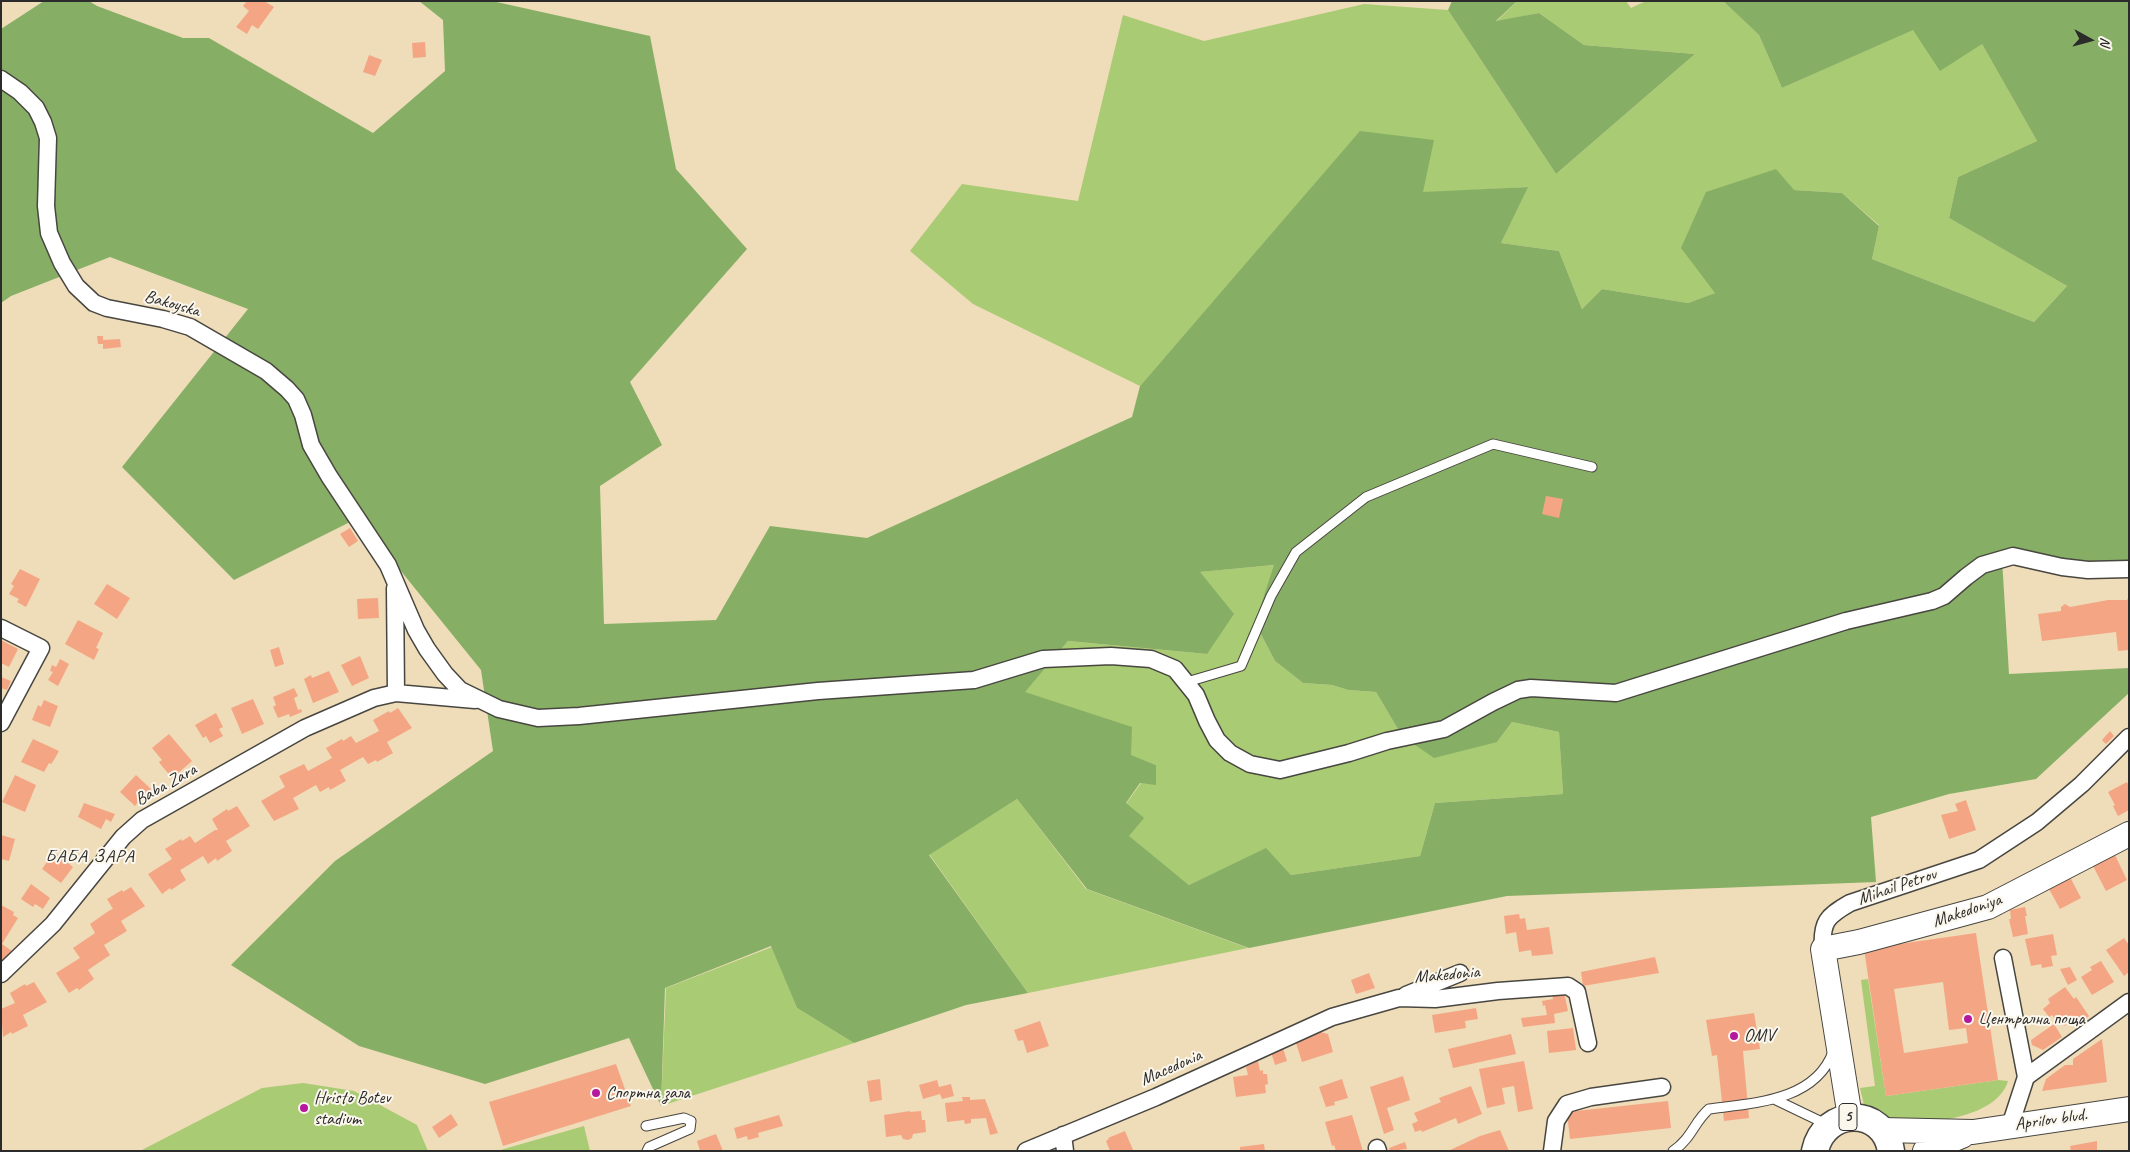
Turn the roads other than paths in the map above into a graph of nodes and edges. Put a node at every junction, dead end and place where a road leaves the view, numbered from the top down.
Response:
1 (1, 79) edge
2 (1592, 467) dead end
3 (2129, 569) edge
4 (395, 582) junction
5 (1, 628) edge
6 (1187, 682) junction
7 (396, 693) junction
8 (479, 700) junction
9 (1, 723) edge
10 (2129, 738) edge
11 (2129, 834) edge
12 (1823, 949) junction
13 (2003, 958) dead end
14 (1460, 973) dead end
15 (1, 974) edge
16 (1399, 998) junction
17 (2129, 1002) edge
18 (1838, 1040) junction
19 (1588, 1043) dead end
20 (2026, 1077) junction
21 (1662, 1087) dead end
22 (1776, 1100) junction
23 (2129, 1108) edge
24 (1840, 1121) junction
25 (646, 1126) dead end
26 (2010, 1126) junction
27 (1973, 1132) junction
28 (1887, 1141) edge
29 (1064, 1143) edge
30 (647, 1151) edge
31 (1026, 1151) edge
32 (1552, 1151) edge
33 (1673, 1151) edge
34 (1815, 1151) edge
35 (1925, 1151) edge

1 - 4 street, Bakoyska
2 - 6 lane
3 - 6 street
4 - 7 street
4 - 8 street, Bakoyska
5 - 9 street
6 - 8 street
7 - 8 street, Baba Zara
7 - 15 street, Baba Zara
10 - 12 street, Mihail Petrov
11 - 12 main road, Makedoniya
12 - 18 main road, Mihail Petrov
13 - 20 street
14 - 16 street
16 - 19 street, Makedonia
16 - 29 street, Macedonia
17 - 20 street
18 - 22 lane
18 - 24 main road, Mihail Petrov
20 - 26 street
21 - 32 street
22 - 24 lane
22 - 33 lane
23 - 26 main road, Aprilov blvd.
24 - 28 main road, 5
24 - 34 main road, 5
25 - 30 lane
26 - 27 main road, Aprilov blvd.
27 - 28 main road, Aprilov blvd.
27 - 35 main road, Aprilov blvd.
29 - 31 street, Macedonia

